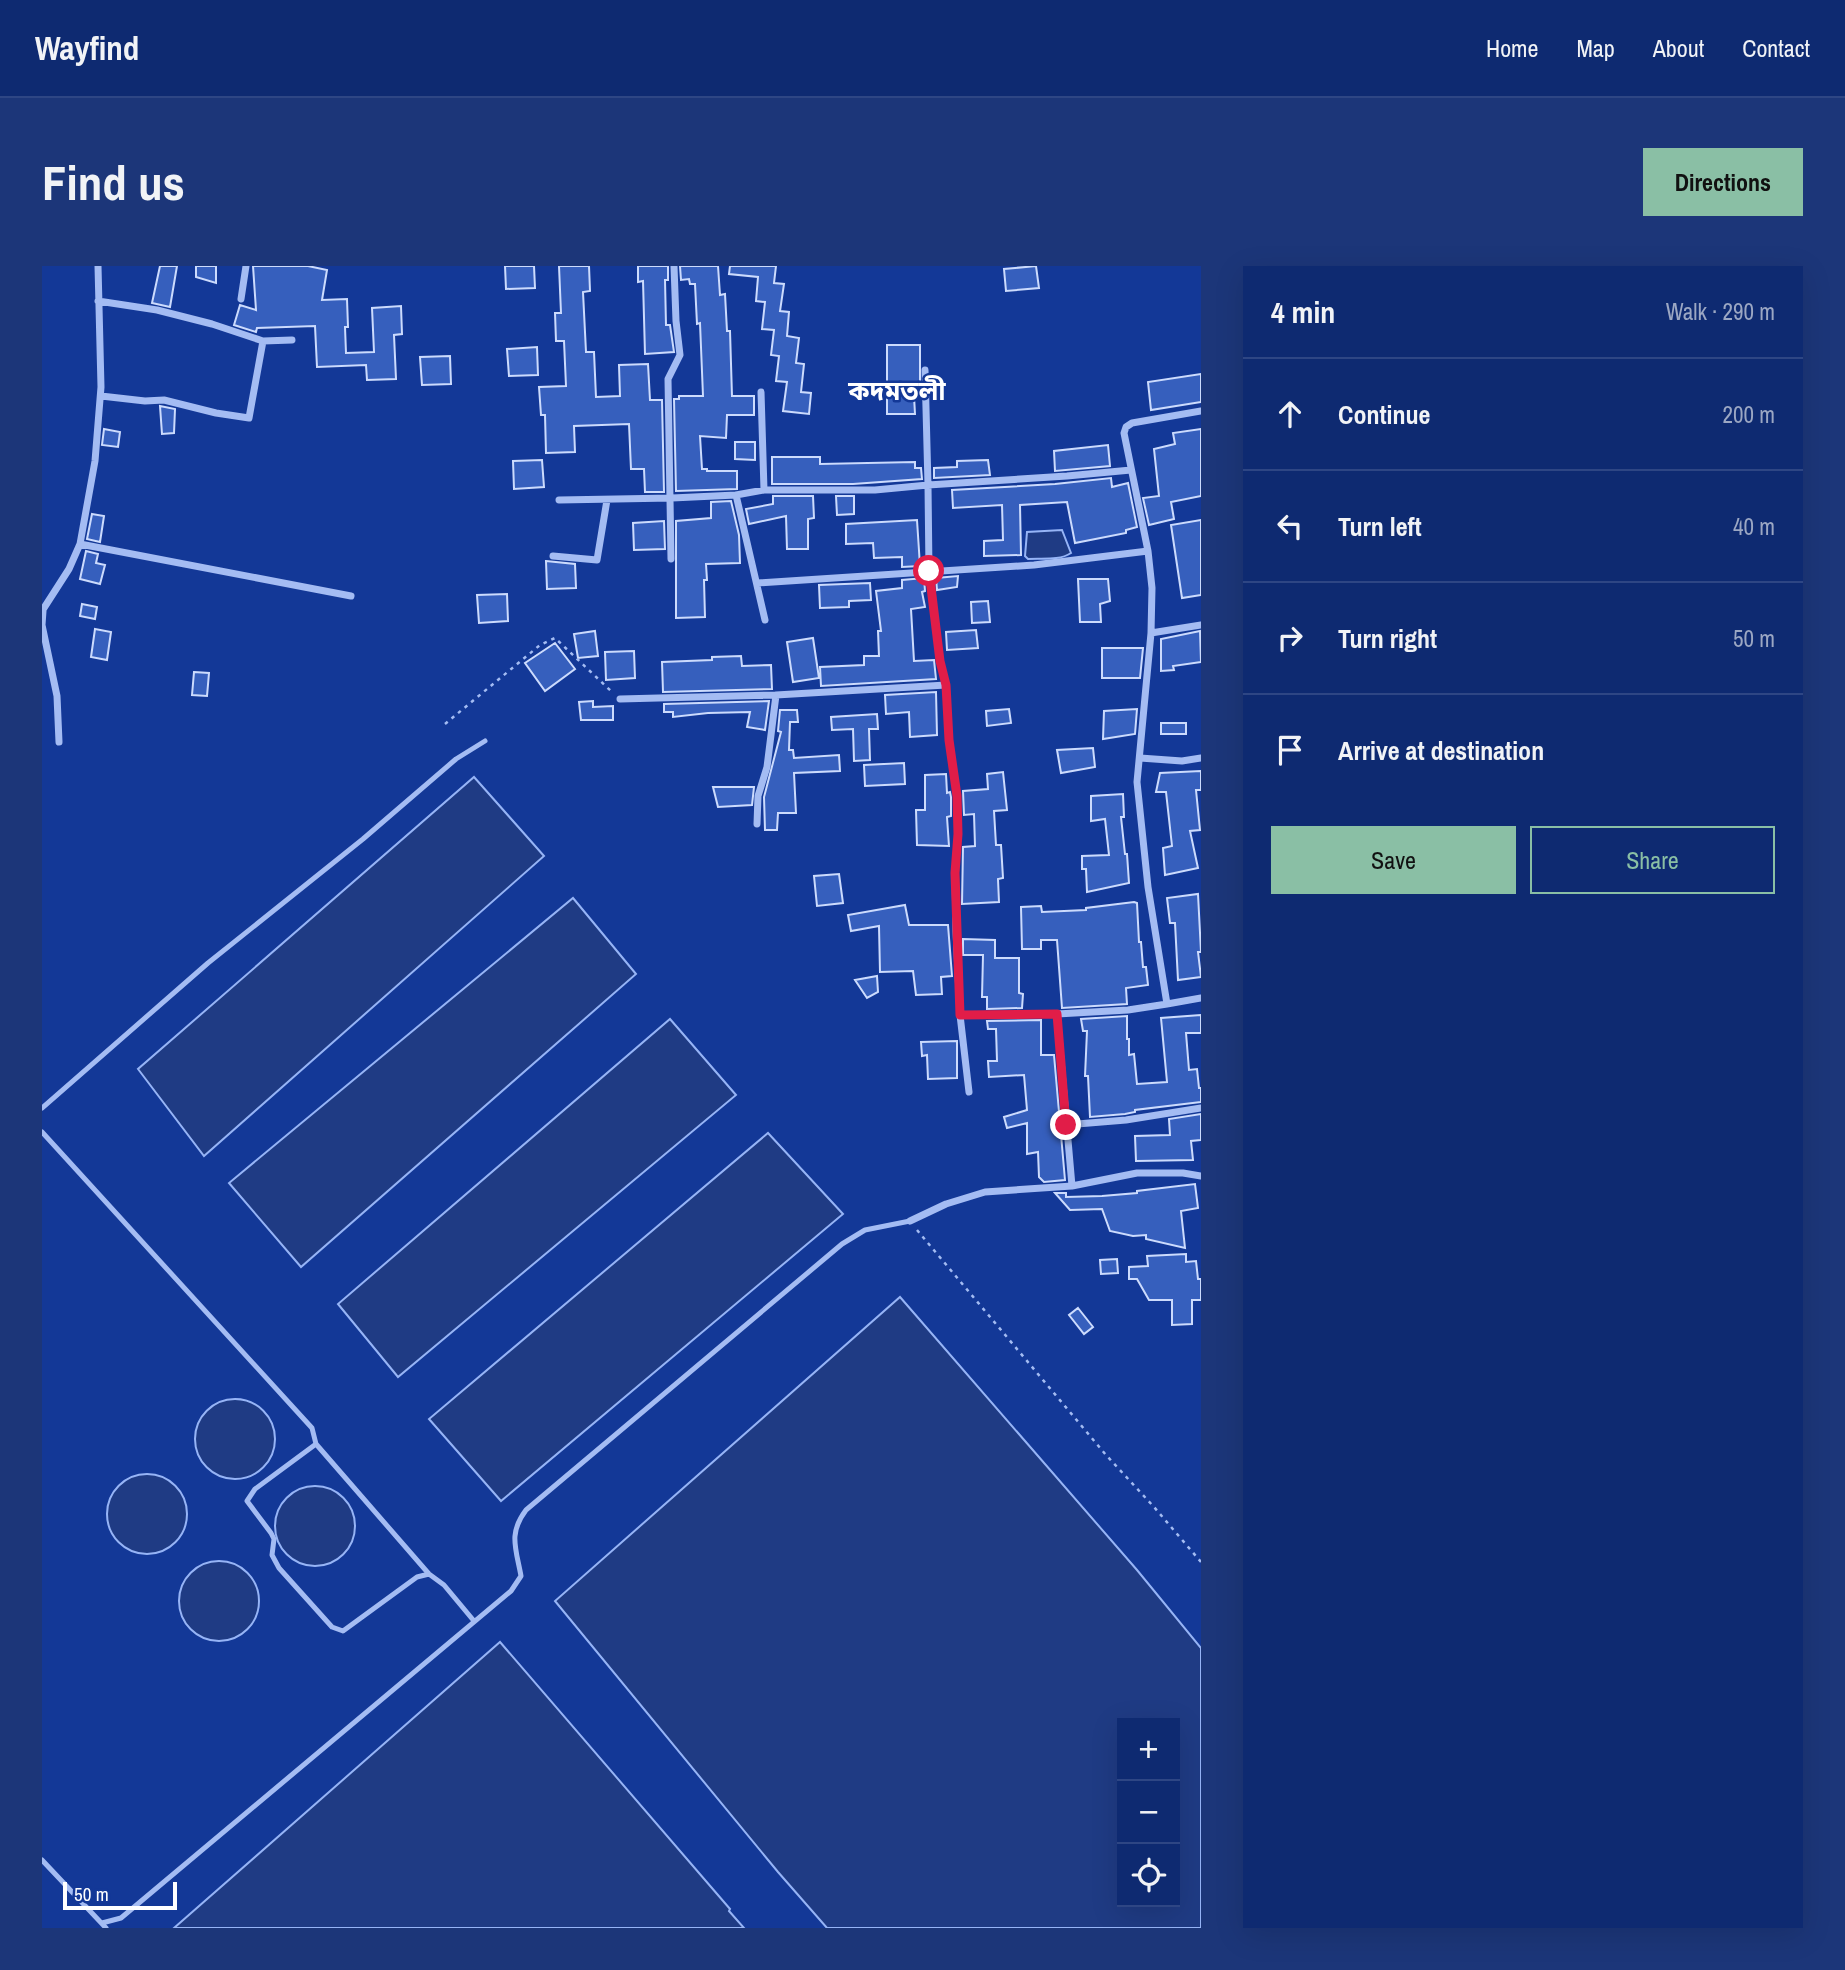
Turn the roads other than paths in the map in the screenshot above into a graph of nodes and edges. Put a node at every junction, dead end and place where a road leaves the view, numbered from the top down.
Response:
1 (98, 266) edge
2 (246, 266) edge
3 (674, 266) edge
4 (241, 299) dead end
5 (98, 301) junction
6 (292, 340) dead end
7 (263, 341) junction
8 (925, 370) dead end
9 (761, 392) dead end
10 (101, 396) junction
11 (1201, 411) edge
12 (1131, 470) junction
13 (928, 485) junction
14 (764, 490) junction
15 (736, 495) junction
16 (672, 498) junction
17 (559, 500) dead end
18 (607, 500) junction
19 (80, 544) junction
20 (1148, 551) junction
21 (553, 556) dead end
22 (671, 559) dead end
23 (929, 571) junction
24 (758, 583) junction
25 (351, 596) dead end
26 (42, 611) edge
27 (765, 620) dead end
28 (1201, 625) edge
29 (1151, 633) junction
30 (946, 685) junction
31 (776, 695) junction
32 (620, 698) road end
33 (485, 741) dead end
34 (59, 742) dead end
35 (1140, 758) junction
36 (1201, 758) edge
37 (757, 824) dead end
38 (1201, 998) edge
39 (1167, 1004) junction
40 (1057, 1014) junction
41 (960, 1015) junction
42 (969, 1092) dead end
43 (42, 1108) edge
44 (1201, 1108) edge
45 (1066, 1125) junction
46 (42, 1132) edge
47 (1201, 1176) edge
48 (1072, 1186) junction
49 (910, 1221) joint
50 (316, 1444) junction
51 (429, 1574) junction
52 (474, 1621) junction
53 (42, 1860) edge
54 (104, 1926) edge

1 - 5 street
2 - 4 street
3 - 16 street
5 - 7 street
5 - 10 street
6 - 7 street
7 - 10 street
8 - 13 street
9 - 14 street
10 - 19 street
11 - 12 street
12 - 13 street
12 - 20 street
13 - 14 street
13 - 23 street
14 - 15 street
15 - 16 street
15 - 24 street
16 - 18 street
16 - 22 street
17 - 18 street
18 - 21 street
19 - 25 street
19 - 26 street
20 - 23 street
20 - 29 street
23 - 24 street
23 - 30 street
24 - 27 street
26 - 34 street
28 - 29 street
29 - 35 street
30 - 31 street
30 - 41 street
31 - 32 street
31 - 37 street
33 - 43 lane
35 - 36 street
35 - 39 street
38 - 39 street
39 - 40 street
40 - 41 street
40 - 45 street
41 - 42 street
44 - 45 street
45 - 48 street
46 - 50 lane
47 - 48 street
48 - 49 street
49 - 52 lane
50 - 51 lane
50 - 51 lane
51 - 52 lane
52 - 54 lane
53 - 54 lane

